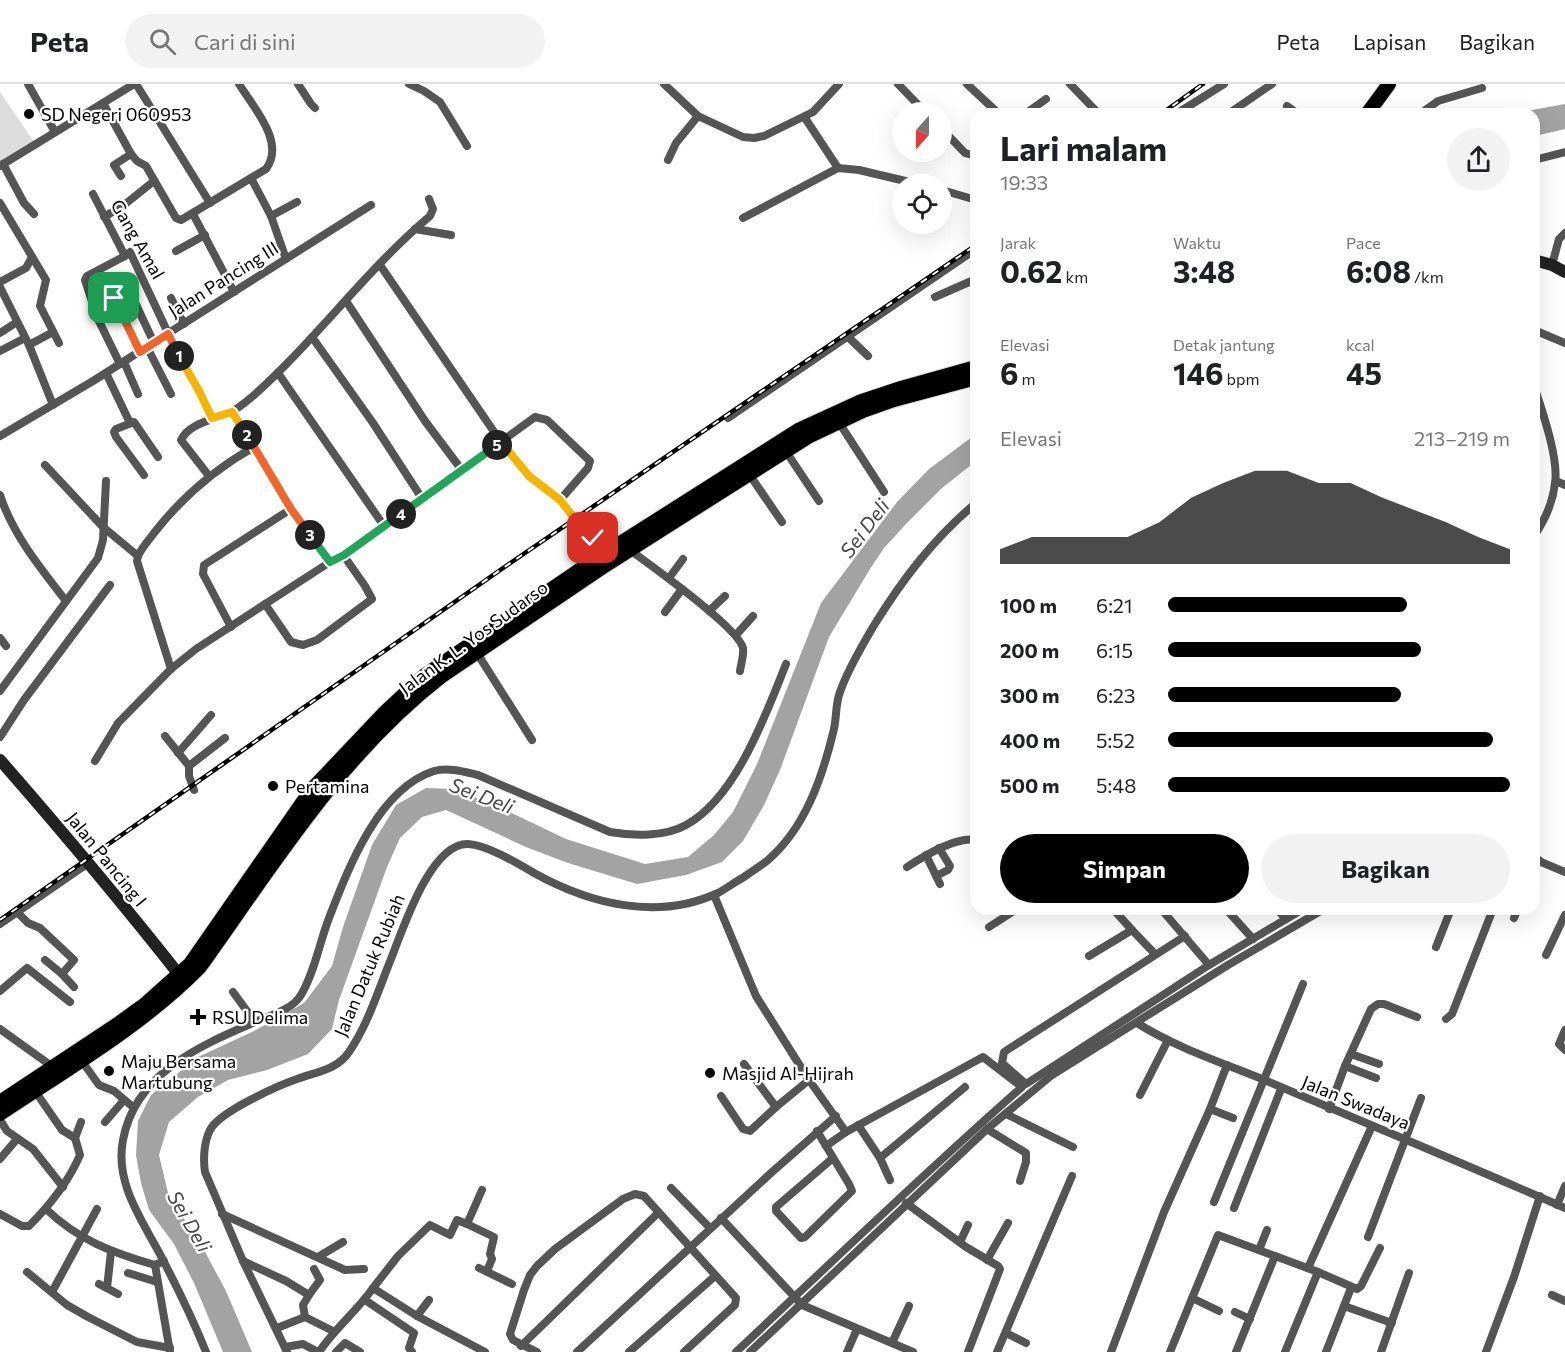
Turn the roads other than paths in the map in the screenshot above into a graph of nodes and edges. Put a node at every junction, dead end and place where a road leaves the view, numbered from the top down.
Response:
1 (27, 84) edge
2 (135, 84) edge
3 (239, 84) edge
4 (298, 84) edge
5 (409, 84) edge
6 (664, 84) edge
7 (839, 84) edge
8 (898, 84) edge
9 (967, 84) edge
10 (1070, 84) edge
11 (1224, 84) edge
12 (1272, 84) edge
13 (1380, 84) edge
14 (1389, 84) edge
15 (1482, 88) dead end
16 (1046, 99) dead end
17 (915, 102) edge
18 (103, 103) junction
19 (1287, 106) dead end
20 (315, 108) dead end
21 (993, 108) edge
22 (1033, 108) edge
23 (1093, 108) edge
24 (1186, 108) edge
25 (1237, 108) edge
26 (1290, 108) edge
27 (1362, 108) edge
28 (1371, 108) edge
29 (1428, 108) edge
30 (698, 116) junction
31 (805, 118) junction
32 (55, 132) junction
33 (952, 139) edge
34 (467, 146) dead end
35 (1565, 152) edge
36 (131, 154) junction
37 (970, 154) edge
38 (1540, 158) edge
39 (668, 160) dead end
40 (2, 165) edge
41 (838, 168) junction
42 (121, 176) dead end
43 (251, 178) junction
44 (892, 178) edge
45 (154, 181) junction
46 (952, 193) edge
47 (93, 194) dead end
48 (970, 198) edge
49 (429, 199) dead end
50 (297, 202) dead end
51 (0, 203) edge
52 (210, 203) junction
53 (371, 205) dead end
54 (34, 214) dead end
55 (193, 214) junction
56 (271, 216) junction
57 (104, 217) junction
58 (743, 218) dead end
59 (415, 229) junction
60 (1565, 232) edge
61 (205, 235) junction
62 (451, 235) dead end
63 (176, 251) dead end
64 (970, 253) edge
65 (125, 256) junction
66 (32, 257) junction
67 (286, 259) junction
68 (1540, 262) edge
69 (380, 265) junction
70 (1552, 265) junction
71 (1565, 272) edge
72 (126, 281) dead end
73 (0, 282) edge
74 (970, 282) edge
75 (0, 287) edge
76 (234, 292) junction
77 (935, 297) dead end
78 (114, 298) dead end
79 (171, 298) dead end
80 (346, 301) junction
81 (17, 322) junction
82 (184, 324) junction
83 (53, 332) junction
84 (0, 333) edge
85 (1540, 333) edge
86 (168, 334) junction
87 (312, 336) junction
88 (847, 336) junction
89 (27, 341) junction
90 (59, 343) dead end
91 (1565, 343) edge
92 (147, 347) junction
93 (0, 351) edge
94 (868, 356) dead end
95 (122, 363) junction
96 (970, 369) edge
97 (106, 373) junction
98 (278, 373) junction
99 (970, 380) edge
100 (138, 394) dead end
101 (171, 394) dead end
102 (53, 405) junction
103 (1540, 406) edge
104 (232, 412) junction
105 (212, 418) junction
106 (728, 418) dead end
107 (838, 420) junction
108 (130, 423) junction
109 (0, 436) edge
110 (501, 442) junction
111 (254, 447) junction
112 (785, 450) junction
113 (158, 458) dead end
114 (45, 465) dead end
115 (461, 469) junction
116 (749, 474) junction
117 (144, 475) dead end
118 (209, 476) junction
119 (106, 481) dead end
120 (1560, 483) edge
121 (884, 492) dead end
122 (0, 495) edge
123 (423, 500) junction
124 (560, 500) junction
125 (819, 501) dead end
126 (970, 508) edge
127 (291, 509) junction
128 (782, 522) dead end
129 (384, 526) junction
130 (1540, 526) edge
131 (103, 527) junction
132 (630, 550) junction
133 (344, 555) junction
134 (138, 556) junction
135 (682, 559) dead end
136 (603, 561) junction
137 (330, 562) junction
138 (669, 578) junction
139 (110, 585) dead end
140 (682, 589) junction
141 (725, 596) dead end
142 (66, 602) junction
143 (265, 604) junction
144 (710, 611) junction
145 (665, 612) dead end
146 (753, 616) dead end
147 (231, 627) junction
148 (735, 635) junction
149 (0, 638) edge
150 (6, 646) dead end
151 (477, 653) junction
152 (786, 664) dead end
153 (171, 669) junction
154 (740, 671) dead end
155 (0, 691) edge
156 (211, 715) dead end
157 (165, 736) dead end
158 (0, 737) edge
159 (225, 738) dead end
160 (532, 740) dead end
161 (178, 753) junction
162 (0, 760) edge
163 (95, 761) dead end
164 (189, 766) junction
165 (194, 790) dead end
166 (970, 839) edge
167 (939, 848) junction
168 (926, 855) junction
169 (1540, 861) edge
170 (87, 864) junction
171 (907, 867) dead end
172 (1565, 872) edge
173 (714, 895) junction
174 (17, 912) junction
175 (1008, 915) edge
176 (1118, 915) edge
177 (1166, 915) edge
178 (1231, 915) edge
179 (1282, 915) edge
180 (1293, 915) edge
181 (1314, 915) edge
182 (1449, 915) edge
183 (1491, 915) edge
184 (1515, 915) edge
185 (1565, 915) edge
186 (1514, 918) dead end
187 (1286, 919) junction
188 (0, 924) edge
189 (989, 927) dead end
190 (1132, 930) junction
191 (1185, 936) junction
192 (1253, 939) junction
193 (1436, 947) dead end
194 (1155, 954) junction
195 (1546, 955) dead end
196 (1089, 956) dead end
197 (45, 960) dead end
198 (1209, 965) junction
199 (62, 974) junction
200 (182, 978) junction
201 (1302, 984) dead end
202 (74, 987) dead end
203 (0, 991) edge
204 (233, 992) dead end
205 (70, 1002) dead end
206 (1417, 1017) dead end
207 (1446, 1019) dead end
208 (255, 1022) junction
209 (1137, 1023) junction
210 (0, 1029) edge
211 (1565, 1030) edge
212 (1168, 1040) junction
213 (1565, 1050) edge
214 (83, 1054) junction
215 (1350, 1054) junction
216 (744, 1064) dead end
217 (1379, 1064) dead end
218 (1227, 1065) junction
219 (53, 1066) junction
220 (1345, 1066) junction
221 (1376, 1078) dead end
222 (809, 1080) junction
223 (1264, 1080) junction
224 (966, 1087) dead end
225 (1281, 1089) junction
226 (34, 1091) junction
227 (1140, 1095) dead end
228 (721, 1096) dead end
229 (1420, 1098) dead end
230 (124, 1100) junction
231 (0, 1102) edge
232 (133, 1107) junction
233 (776, 1107) junction
234 (1210, 1109) junction
235 (1329, 1109) junction
236 (0, 1114) edge
237 (1006, 1114) junction
238 (836, 1116) junction
239 (1233, 1118) dead end
240 (0, 1120) edge
241 (81, 1122) dead end
242 (105, 1122) dead end
243 (858, 1125) junction
244 (1372, 1125) junction
245 (987, 1129) junction
246 (817, 1131) junction
247 (846, 1132) junction
248 (75, 1138) junction
249 (17, 1139) junction
250 (1407, 1140) junction
251 (826, 1146) junction
252 (1073, 1147) dead end
253 (833, 1158) junction
254 (880, 1158) junction
255 (0, 1159) edge
256 (1072, 1176) dead end
257 (890, 1180) dead end
258 (1020, 1181) dead end
259 (1565, 1186) edge
260 (63, 1187) junction
261 (671, 1188) dead end
262 (482, 1190) dead end
263 (1540, 1196) junction
264 (1214, 1202) dead end
265 (906, 1203) junction
266 (1561, 1206) edge
267 (1234, 1208) dead end
268 (46, 1209) junction
269 (97, 1209) dead end
270 (658, 1213) junction
271 (222, 1214) junction
272 (1, 1217) edge
273 (721, 1218) junction
274 (1008, 1223) dead end
275 (467, 1224) junction
276 (968, 1225) dead end
277 (710, 1228) junction
278 (1267, 1230) dead end
279 (83, 1237) junction
280 (1368, 1237) dead end
281 (343, 1242) dead end
282 (960, 1242) junction
283 (691, 1248) junction
284 (1380, 1248) dead end
285 (1259, 1250) junction
286 (111, 1252) junction
287 (1275, 1256) junction
288 (318, 1257) junction
289 (987, 1260) junction
290 (164, 1261) junction
291 (243, 1261) junction
292 (155, 1265) junction
293 (1308, 1268) junction
294 (314, 1269) dead end
295 (364, 1269) dead end
296 (27, 1272) dead end
297 (1318, 1272) junction
298 (1410, 1273) dead end
299 (128, 1274) dead end
300 (715, 1276) junction
301 (157, 1282) junction
302 (512, 1284) dead end
303 (373, 1288) junction
304 (1351, 1288) junction
305 (52, 1292) junction
306 (118, 1294) dead end
307 (309, 1295) junction
308 (1552, 1295) dead end
309 (794, 1298) junction
310 (1192, 1298) junction
311 (429, 1299) dead end
312 (364, 1300) junction
313 (1565, 1301) edge
314 (802, 1305) junction
315 (909, 1306) dead end
316 (1344, 1306) junction
317 (1219, 1311) dead end
318 (1235, 1312) dead end
319 (417, 1316) junction
320 (305, 1317) junction
321 (1250, 1318) junction
322 (1392, 1323) junction
323 (277, 1328) junction
324 (857, 1329) junction
325 (333, 1331) junction
326 (1006, 1333) junction
327 (892, 1343) junction
328 (1026, 1343) dead end
329 (521, 1346) junction
330 (286, 1349) edge
331 (170, 1350) edge
332 (206, 1352) edge
333 (319, 1352) edge
334 (336, 1352) edge
335 (360, 1352) edge
336 (412, 1352) edge
337 (485, 1352) edge
338 (537, 1352) edge
339 (577, 1352) edge
340 (629, 1352) edge
341 (684, 1352) edge
342 (736, 1352) edge
343 (750, 1352) edge
344 (847, 1352) edge
345 (913, 1352) edge
346 (968, 1352) edge
347 (997, 1352) edge
348 (1111, 1352) edge
349 (1170, 1352) edge
350 (1236, 1352) edge
351 (1285, 1352) edge
352 (1326, 1352) edge
353 (1381, 1352) edge
354 (1486, 1352) edge

1 - 32 street
2 - 18 street
2 - 52 street
3 - 43 street
4 - 20 street
5 - 34 street
6 - 30 street
7 - 31 street
8 - 17 street
9 - 21 street
10 - 23 street
11 - 24 street
12 - 25 street
13 - 27 highway
14 - 28 highway
15 - 29 street
16 - 22 street
18 - 32 street
18 - 36 street
19 - 26 street
30 - 31 street
30 - 39 street
31 - 41 street
32 - 40 street
33 - 37 street
35 - 38 street
36 - 42 street
36 - 45 street
40 - 54 street
41 - 44 street
41 - 58 street
43 - 52 street
43 - 56 street
45 - 55 street
45 - 57 street
46 - 48 street
47 - 57 street, Gang Amal
49 - 59 street
50 - 56 street
51 - 66 street
52 - 55 street
53 - 67 street, Jalan Pancing III
55 - 61 street
56 - 67 street
57 - 65 street, Gang Amal
59 - 62 street
59 - 69 street
60 - 70 street
61 - 63 street
61 - 76 street
64 - 88 street
65 - 86 street, Gang Amal
65 - 95 street
66 - 73 street
66 - 83 street
67 - 76 street, Jalan Pancing III
68 - 70 main road
69 - 80 street
69 - 110 street
70 - 71 main road
72 - 92 street
74 - 77 street
75 - 81 street
76 - 82 street, Jalan Pancing III
78 - 92 street
79 - 82 street
80 - 87 street
80 - 115 street
81 - 84 street
81 - 89 street
82 - 86 street, Jalan Pancing III
83 - 89 street
83 - 90 street
85 - 91 street
86 - 92 street, Jalan Pancing III
86 - 105 street
87 - 98 street
87 - 123 street
88 - 94 street
88 - 106 street
89 - 93 street
89 - 102 street
92 - 95 street, Jalan Pancing III
92 - 101 street
95 - 97 street, Jalan Pancing III
95 - 100 street
96 - 136 highway, Jalan K. L. Yos Sudarso
97 - 102 street, Jalan Pancing III
97 - 108 street
98 - 104 street
98 - 129 street
99 - 107 highway, Jalan K. L. Yos Sudarso
102 - 109 street, Jalan Pancing III
103 - 120 street
104 - 105 street
104 - 111 street
105 - 118 street
107 - 112 highway, Jalan K. L. Yos Sudarso
107 - 121 street
108 - 113 street
108 - 117 street
110 - 115 street
110 - 124 street
110 - 124 street
111 - 118 street
111 - 127 street
112 - 116 highway, Jalan K. L. Yos Sudarso
112 - 125 street
114 - 131 street
115 - 123 street
116 - 128 street
116 - 132 highway, Jalan K. L. Yos Sudarso
118 - 134 street
119 - 131 street
120 - 130 street
122 - 142 street
123 - 129 street
124 - 136 street
126 - 173 street, Jalan Datuk Rubiah
127 - 137 street
127 - 147 street
129 - 133 street
131 - 134 street
131 - 142 street
132 - 136 highway, Jalan K. L. Yos Sudarso
132 - 138 street
133 - 137 street
133 - 143 street
134 - 153 street
135 - 138 street
136 - 151 highway, Jalan K. L. Yos Sudarso
136 - 200 highway, Jalan K. L. Yos Sudarso
137 - 143 street
138 - 140 street
139 - 158 street
140 - 144 street
140 - 145 street
141 - 144 street
142 - 155 street
143 - 147 street
144 - 148 street
146 - 148 street
147 - 153 street
148 - 154 street
149 - 150 street
151 - 160 street
151 - 200 highway, Jalan K. L. Yos Sudarso
152 - 208 street
153 - 163 street
156 - 161 street
157 - 161 street
159 - 164 street
161 - 164 street
162 - 170 main road, Jalan Pancing I
164 - 165 street
166 - 167 street
167 - 168 street
167 - 168 street
168 - 171 street
169 - 172 street
170 - 174 street
170 - 200 main road, Jalan Pancing I
173 - 222 street
173 - 271 street, Jalan Datuk Rubiah
174 - 188 street
174 - 199 street
175 - 189 street
176 - 190 street
177 - 191 street
178 - 192 street
179 - 187 street
180 - 187 street
181 - 209 street
182 - 193 street
183 - 207 street
184 - 186 street
185 - 195 street
187 - 192 street
190 - 194 street
190 - 196 street
191 - 194 street
191 - 198 street
192 - 198 street
194 - 198 street
197 - 199 street
199 - 202 street
200 - 214 highway, Jalan K. L. Yos Sudarso
201 - 223 street
203 - 205 street
204 - 208 street
206 - 215 street
208 - 232 street
209 - 212 street, Jalan Swadaya
209 - 237 street
210 - 219 street
211 - 213 street
212 - 218 street, Jalan Swadaya
212 - 227 street
214 - 219 highway, Jalan K. L. Yos Sudarso
214 - 226 highway, Jalan K. L. Yos Sudarso
214 - 230 street
215 - 217 street
215 - 220 street
216 - 233 street
218 - 223 street, Jalan Swadaya
218 - 234 street
219 - 231 highway, Jalan K. L. Yos Sudarso
220 - 221 street
220 - 235 street
222 - 233 street
222 - 238 street
223 - 225 street, Jalan Swadaya
223 - 264 street
224 - 254 street
225 - 235 street, Jalan Swadaya
225 - 267 street
226 - 236 highway, Jalan K. L. Yos Sudarso
226 - 248 street
228 - 233 street
229 - 250 street
230 - 232 street
230 - 242 street
232 - 290 street
234 - 239 street
234 - 348 street
235 - 244 street, Jalan Swadaya
237 - 245 street
237 - 252 street
238 - 246 street
238 - 247 street
240 - 249 street
241 - 248 street
243 - 247 street
243 - 254 street
243 - 309 street
244 - 250 street, Jalan Swadaya
244 - 293 street
245 - 258 street
245 - 265 street
246 - 251 street
246 - 273 street
247 - 251 street
248 - 260 street
249 - 255 street
249 - 260 street
250 - 263 street, Jalan Swadaya
250 - 280 street
251 - 253 street
253 - 253 street
254 - 257 street
256 - 326 street
259 - 266 street
260 - 268 street
261 - 277 street
262 - 275 street
263 - 266 street, Jalan Swadaya
263 - 354 street
265 - 282 street
265 - 314 street
268 - 272 street
268 - 279 street
269 - 279 street
270 - 283 street
270 - 329 street
270 - 329 street
271 - 288 street
271 - 291 street, Jalan Datuk Rubiah
273 - 277 street
273 - 309 street
274 - 289 street
275 - 302 street
275 - 303 street
276 - 282 street
277 - 283 street
278 - 285 street
279 - 286 street
279 - 305 street
281 - 288 street
282 - 289 street
283 - 300 street
283 - 339 street
284 - 304 street
285 - 287 street
285 - 310 street
286 - 292 street
286 - 306 street
287 - 293 street
287 - 321 street
288 - 295 street
289 - 346 street
290 - 292 street
290 - 332 street
291 - 307 street
291 - 323 street, Jalan Datuk Rubiah
292 - 301 street
293 - 297 street
294 - 307 street
296 - 305 street
297 - 304 street
297 - 351 street
298 - 322 street
299 - 301 street
300 - 340 street
300 - 341 street
301 - 331 street
303 - 312 street
303 - 319 street
304 - 316 street
305 - 331 street
307 - 320 street
308 - 313 street
309 - 314 street
309 - 342 street
310 - 317 street
310 - 349 street
311 - 319 street
312 - 325 street
312 - 336 street
314 - 324 street
314 - 343 street
315 - 327 street
316 - 322 street
316 - 352 street
318 - 321 street
319 - 337 street
320 - 323 street
320 - 325 street
321 - 350 street
322 - 353 street
323 - 330 street, Jalan Datuk Rubiah
324 - 327 street
324 - 344 street
325 - 333 street
326 - 328 street
326 - 347 street
327 - 345 street
329 - 338 street
330 - 333 street
334 - 335 street

